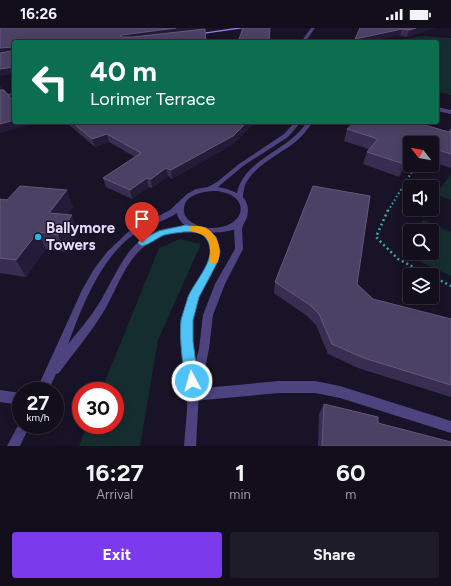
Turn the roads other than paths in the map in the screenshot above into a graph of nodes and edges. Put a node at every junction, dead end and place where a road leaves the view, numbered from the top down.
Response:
1 (243, 28) edge
2 (313, 28) edge
3 (188, 34) edge
4 (304, 40) edge
5 (12, 94) edge
6 (0, 96) edge
7 (439, 109) edge
8 (451, 112) edge
9 (296, 124) edge
10 (308, 124) edge
11 (209, 189) junction
12 (239, 198) junction
13 (181, 204) junction
14 (243, 217) junction
15 (201, 230) junction
16 (49, 378) junction
17 (47, 382) edge
18 (193, 395) junction
19 (0, 396) edge
20 (12, 398) edge
21 (451, 427) edge
22 (19, 434) edge
23 (13, 446) edge
24 (190, 446) edge

1 - 3 main road
2 - 4 street
5 - 6 street
7 - 8 street
9 - 11 street
10 - 12 street
11 - 12 street
11 - 13 street
12 - 14 street
13 - 15 street
13 - 16 street
14 - 15 street
14 - 18 street
15 - 16 street
15 - 18 street
16 - 17 street
18 - 21 street
18 - 24 street
19 - 20 street
22 - 23 street

